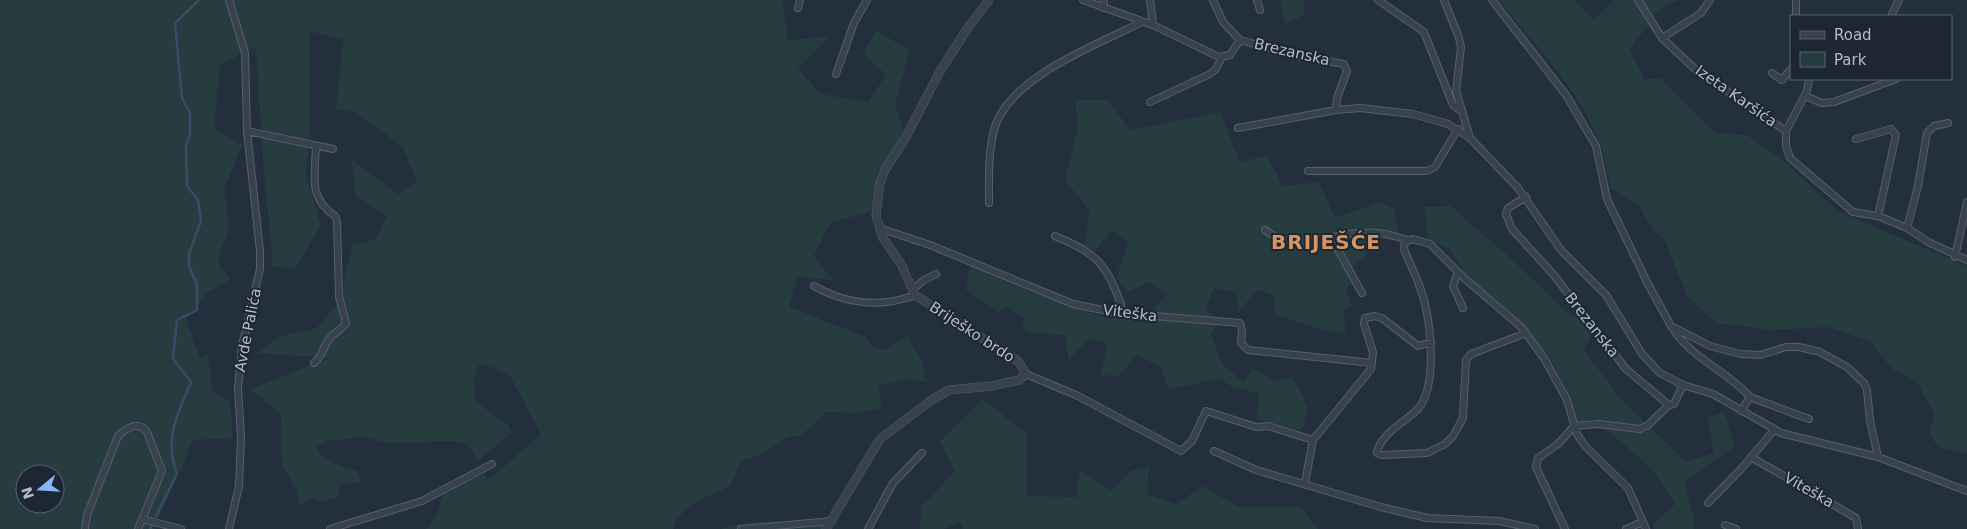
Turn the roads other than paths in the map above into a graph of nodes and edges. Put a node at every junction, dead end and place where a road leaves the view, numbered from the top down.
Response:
1 (230, 0) edge
2 (800, 0) edge
3 (867, 0) edge
4 (989, 0) edge
5 (1084, 0) edge
6 (1104, 0) edge
7 (1150, 0) edge
8 (1213, 0) edge
9 (1257, 0) edge
10 (1378, 0) edge
11 (1444, 0) edge
12 (1492, 0) edge
13 (1638, 0) edge
14 (1710, 0) edge
15 (1796, 0) edge
16 (1899, 0) edge
17 (798, 8) dead end
18 (1103, 8) junction
19 (1260, 10) dead end
20 (1796, 15) edge
21 (1892, 15) edge
22 (1142, 22) junction
23 (1153, 25) junction
24 (1662, 38) junction
25 (1240, 40) junction
26 (1222, 57) junction
27 (1790, 70) edge
28 (1772, 73) dead end
29 (836, 74) dead end
30 (1809, 80) edge
31 (1893, 80) edge
32 (1804, 96) junction
33 (1150, 102) dead end
34 (1336, 110) junction
35 (1461, 111) junction
36 (1948, 123) dead end
37 (1238, 128) dead end
38 (1458, 130) junction
39 (248, 131) junction
40 (1786, 131) junction
41 (1470, 138) junction
42 (1856, 139) dead end
43 (316, 146) junction
44 (333, 149) dead end
45 (1308, 171) dead end
46 (1526, 198) junction
47 (989, 202) dead end
48 (1967, 202) edge
49 (1878, 216) junction
50 (879, 228) junction
51 (1907, 228) junction
52 (1265, 230) dead end
53 (1055, 236) dead end
54 (1332, 239) junction
55 (1407, 240) junction
56 (1955, 257) junction
57 (1967, 260) edge
58 (1458, 272) junction
59 (936, 274) dead end
60 (814, 286) dead end
61 (914, 293) junction
62 (1362, 293) dead end
63 (1463, 308) dead end
64 (1114, 313) junction
65 (1671, 326) junction
66 (1526, 333) junction
67 (1431, 342) junction
68 (314, 363) dead end
69 (1372, 363) junction
70 (1026, 374) junction
71 (1684, 385) junction
72 (1750, 396) junction
73 (1669, 405) junction
74 (1741, 411) junction
75 (1809, 419) dead end
76 (1574, 426) junction
77 (1774, 430) junction
78 (1312, 440) junction
79 (1214, 451) dead end
80 (922, 453) dead end
81 (1751, 457) junction
82 (1878, 457) junction
83 (492, 464) dead end
84 (1305, 483) junction
85 (1967, 491) edge
86 (1708, 504) dead end
87 (142, 519) junction
88 (832, 521) junction
89 (1725, 525) dead end
90 (1645, 526) edge
91 (85, 529) edge
92 (138, 529) edge
93 (181, 529) edge
94 (229, 529) edge
95 (330, 529) edge
96 (741, 529) edge
97 (826, 529) edge
98 (868, 529) edge
99 (1535, 529) edge
100 (1565, 529) edge
101 (1626, 529) edge
102 (1736, 529) edge
103 (1858, 529) edge

1 - 39 street, Avde Palića
2 - 17 street
3 - 29 street
4 - 50 street
5 - 18 street
6 - 18 street
7 - 23 street
8 - 25 street, Brezanska
9 - 19 street
10 - 35 street
11 - 35 street
12 - 65 street
13 - 24 street, Izeta Karšića
14 - 24 street
15 - 20 street
16 - 21 street
18 - 22 street
22 - 23 street
22 - 47 street
23 - 26 street
24 - 40 street, Izeta Karšića
25 - 26 street, Brezanska
25 - 34 street, Brezanska
26 - 33 street, Brezanska
27 - 28 street
30 - 32 street
31 - 32 street
32 - 40 street
34 - 37 street
34 - 38 street, Brezanska
35 - 41 street
36 - 51 street
38 - 41 street, Brezanska
38 - 45 street
39 - 43 street
39 - 94 street, Avde Palića
40 - 49 street, Izeta Karšića
41 - 46 street, Brezanska
42 - 49 street
43 - 44 street
43 - 68 street
46 - 71 street, Brezanska
46 - 73 street, Brezanska
48 - 56 street
49 - 51 street, Izeta Karšića
50 - 61 street
50 - 64 street, Viteška
51 - 56 street, Izeta Karšića
52 - 54 street
53 - 64 street
54 - 55 street
54 - 62 street
55 - 58 street
55 - 67 street
56 - 57 street, Izeta Karšića
58 - 63 street
58 - 66 street
59 - 61 street
60 - 61 street
61 - 70 street, Briješko brdo
64 - 69 street, Viteška
65 - 72 street
65 - 82 street
66 - 67 street
66 - 76 street
67 - 69 street
69 - 78 street
70 - 78 street, Briješko brdo
70 - 88 street
71 - 73 street
71 - 74 street, Brezanska
72 - 74 street
72 - 75 street
73 - 76 street
74 - 77 street, Brezanska
76 - 90 street
76 - 100 street
77 - 81 street
77 - 82 street, Brezanska
78 - 84 street
79 - 84 street
80 - 98 street
81 - 86 street
81 - 103 street, Viteška
82 - 85 street, Brezanska
83 - 95 street
84 - 99 street
87 - 91 street
87 - 92 street
87 - 93 street
88 - 96 street
88 - 97 street
89 - 102 street
90 - 101 street

